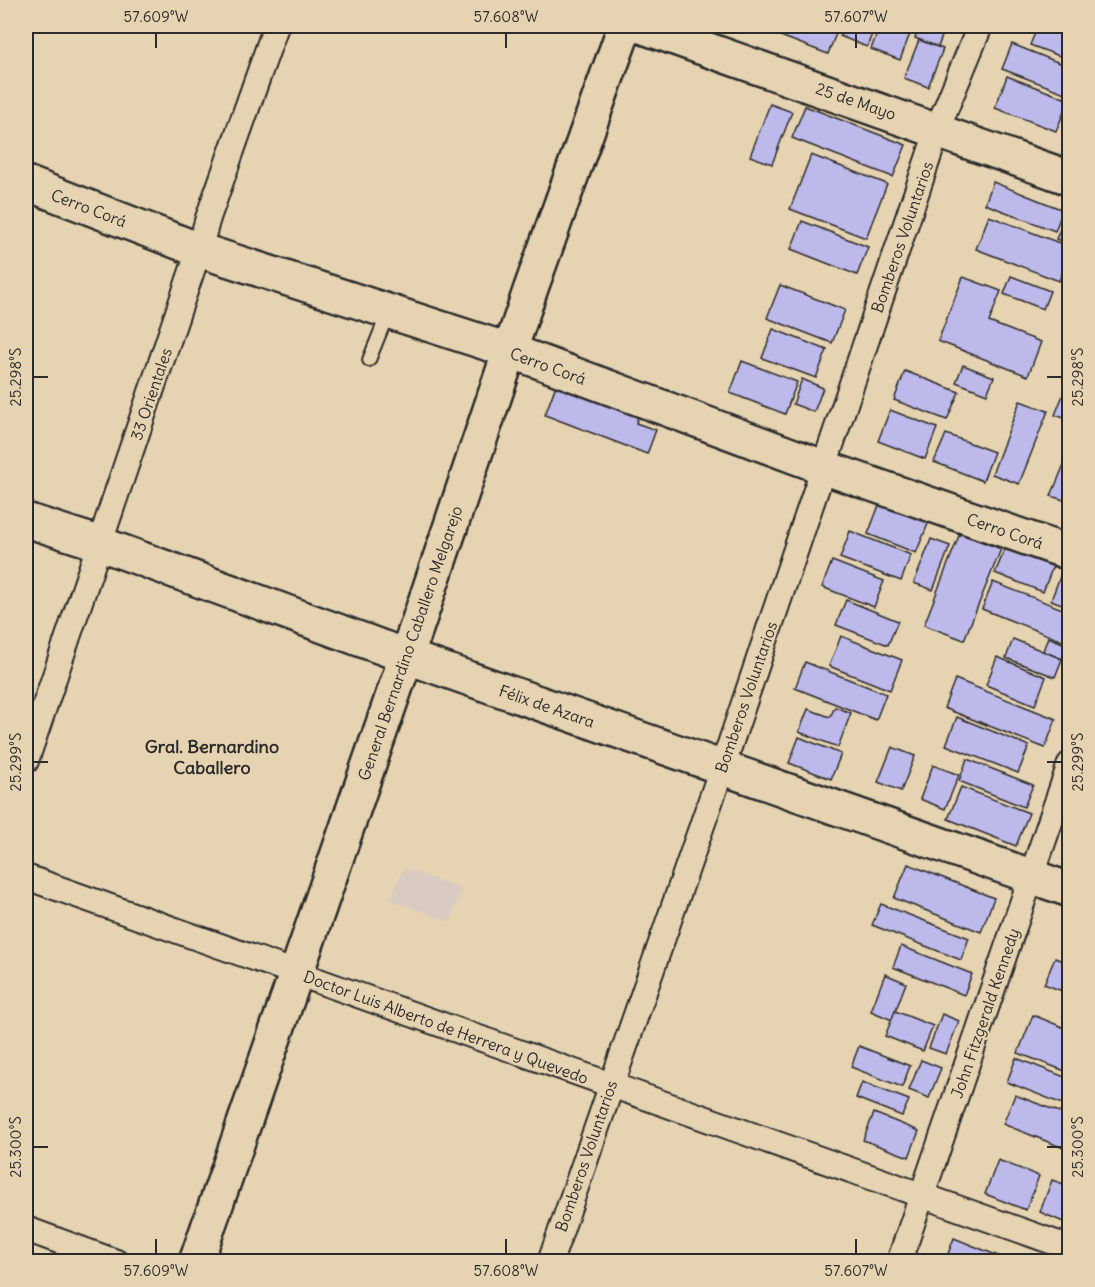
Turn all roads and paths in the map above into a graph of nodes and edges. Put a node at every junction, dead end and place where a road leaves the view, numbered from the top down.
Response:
1 (276, 26) edge
2 (626, 26) edge
3 (641, 26) edge
4 (980, 26) edge
5 (937, 130) junction
6 (1070, 178) edge
7 (26, 183) edge
8 (199, 250) junction
9 (388, 311) junction
10 (511, 351) junction
11 (369, 360) dead end
12 (824, 467) junction
13 (26, 520) edge
14 (101, 544) junction
15 (1070, 553) edge
16 (406, 656) junction
17 (26, 761) edge
18 (1070, 764) edge
19 (722, 768) junction
20 (26, 877) edge
21 (1032, 877) junction
22 (1070, 891) edge
23 (296, 973) junction
24 (611, 1085) junction
25 (922, 1196) junction
26 (26, 1229) edge
27 (1070, 1248) edge
28 (116, 1262) edge
29 (196, 1262) edge
30 (549, 1262) edge
31 (899, 1262) edge

1 - 8 street, 33 Orientales
2 - 10 street, General Bernardino Caballero Melgarejo
3 - 5 street, 25 de Mayo
4 - 5 street, Bomberos Voluntarios
5 - 6 street, 25 de Mayo
5 - 12 street, Bomberos Voluntarios
7 - 8 street, Cerro Corá
8 - 9 street, Cerro Corá
8 - 14 street, 33 Orientales
9 - 10 street, Cerro Corá
9 - 11 lane
10 - 12 street, Cerro Corá
10 - 16 street, General Bernardino Caballero Melgarejo
12 - 15 street, Cerro Corá
12 - 19 street, Bomberos Voluntarios
13 - 14 street, Félix de Azara
14 - 16 street, Félix de Azara
14 - 17 street, 33 Orientales
16 - 19 street, Félix de Azara
16 - 23 street, General Bernardino Caballero Melgarejo
18 - 21 street, John Fitzgerald Kennedy
19 - 21 street, Félix de Azara
19 - 24 street, Bomberos Voluntarios
20 - 23 street, Doctor Luis Alberto de Herrera y Quevedo
21 - 22 street, Félix de Azara
21 - 25 street, John Fitzgerald Kennedy
23 - 24 street, Doctor Luis Alberto de Herrera y Quevedo
23 - 29 street, General Bernardino Caballero Melgarejo
24 - 25 street, Doctor Luis Alberto de Herrera y Quevedo
24 - 30 street, Bomberos Voluntarios
25 - 27 street, Doctor Luis Alberto de Herrera y Quevedo
25 - 31 street, John Fitzgerald Kennedy
26 - 28 street

